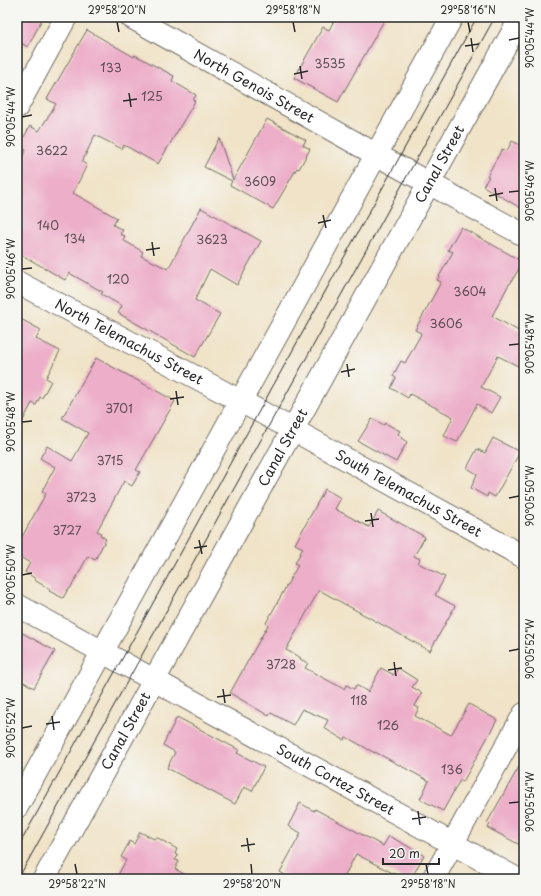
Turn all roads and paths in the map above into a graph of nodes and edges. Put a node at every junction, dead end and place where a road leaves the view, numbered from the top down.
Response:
1 (66, 17) edge
2 (132, 17) edge
3 (452, 17) edge
4 (521, 17) edge
5 (17, 107) edge
6 (377, 155) junction
7 (430, 183) junction
8 (524, 235) edge
9 (17, 282) edge
10 (241, 401) junction
11 (294, 430) junction
12 (524, 557) edge
13 (17, 605) edge
14 (102, 652) junction
15 (154, 681) junction
16 (524, 714) edge
17 (17, 807) edge
18 (452, 844) junction
19 (44, 879) edge
20 (433, 879) edge
21 (517, 879) edge

1 - 5 street
2 - 6 street, North Genois Street
3 - 6 street
4 - 7 street, Canal Street
6 - 7 street, North Genois Street
6 - 10 street
7 - 8 street, North Genois Street
7 - 11 street, Canal Street
9 - 10 street, North Telemachus Street
10 - 11 street, North Telemachus Street
10 - 14 street
11 - 12 street, South Telemachus Street
11 - 15 street, Canal Street
13 - 14 street, South Cortez Street
14 - 15 street, South Cortez Street
14 - 17 street
15 - 18 street, South Cortez Street
15 - 19 street, Canal Street
16 - 18 street
18 - 20 street
18 - 21 street, South Cortez Street

